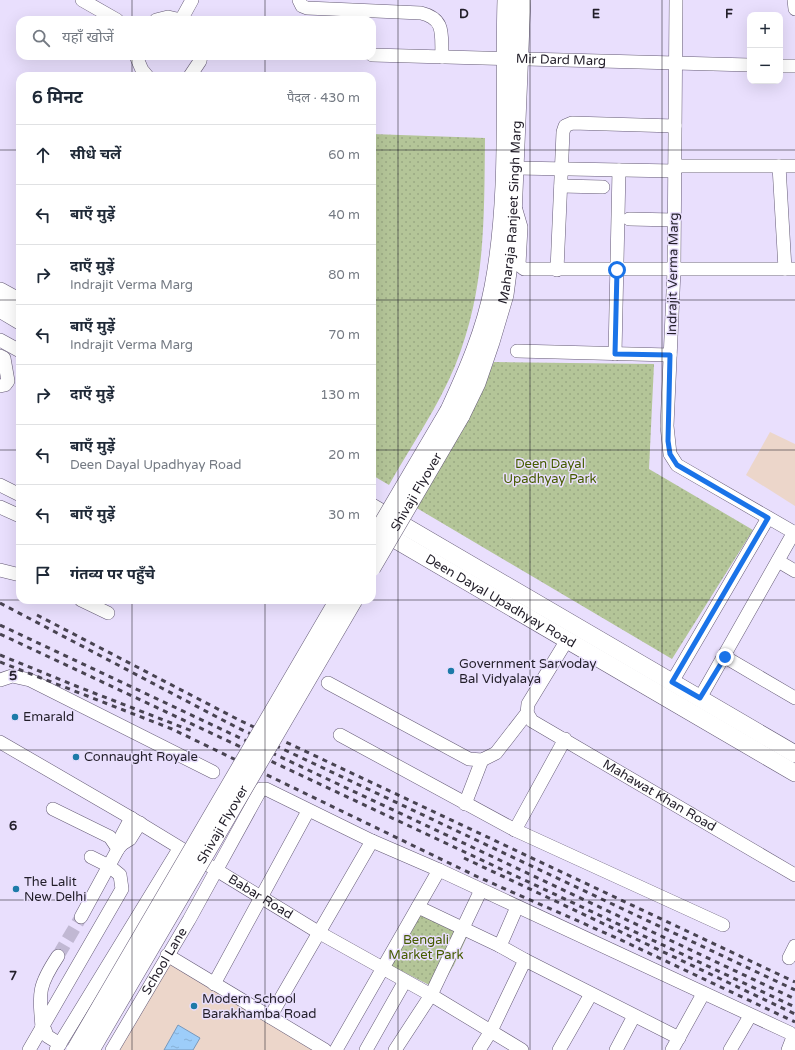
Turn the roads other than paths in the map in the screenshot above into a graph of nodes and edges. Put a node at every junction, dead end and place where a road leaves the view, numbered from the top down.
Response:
1 (82, 0) edge
2 (192, 0) edge
3 (299, 0) edge
4 (506, 0) edge
5 (522, 0) edge
6 (676, 0) edge
7 (794, 0) edge
8 (795, 9) edge
9 (110, 16) edge
10 (183, 16) edge
11 (376, 55) edge
12 (442, 57) junction
13 (512, 59) junction
14 (138, 60) edge
15 (200, 60) edge
16 (676, 64) junction
17 (747, 65) edge
18 (783, 66) edge
19 (795, 66) edge
20 (144, 72) edge
21 (193, 72) edge
22 (675, 126) junction
23 (779, 166) junction
24 (795, 166) edge
25 (516, 168) junction
26 (675, 168) junction
27 (562, 169) junction
28 (619, 170) junction
29 (561, 186) junction
30 (603, 187) dead end
31 (514, 205) junction
32 (629, 219) dead end
33 (674, 220) junction
34 (790, 269) edge
35 (557, 270) junction
36 (617, 270) junction
37 (674, 270) junction
38 (0, 291) edge
39 (14, 307) edge
40 (1, 344) edge
41 (16, 350) edge
42 (516, 351) dead end
43 (615, 354) junction
44 (670, 355) junction
45 (0, 356) edge
46 (0, 386) edge
47 (455, 413) junction
48 (0, 485) edge
49 (16, 494) edge
50 (0, 507) edge
51 (376, 509) edge
52 (16, 514) edge
53 (768, 518) junction
54 (376, 528) edge
55 (795, 532) edge
56 (376, 535) edge
57 (376, 561) edge
58 (778, 561) junction
59 (0, 570) edge
60 (795, 571) edge
61 (16, 574) edge
62 (89, 604) edge
63 (336, 604) edge
64 (352, 604) edge
65 (108, 613) dead end
66 (567, 640) junction
67 (725, 657) junction
68 (0, 680) edge
69 (672, 682) junction
70 (328, 683) dead end
71 (700, 698) junction
72 (795, 698) edge
73 (527, 713) junction
74 (340, 735) dead end
75 (565, 739) junction
76 (0, 742) edge
77 (795, 754) edge
78 (482, 760) junction
79 (213, 772) dead end
80 (795, 773) edge
81 (466, 804) junction
82 (53, 809) dead end
83 (308, 811) junction
84 (136, 821) junction
85 (515, 830) junction
86 (372, 842) junction
87 (120, 847) junction
88 (179, 849) junction
89 (91, 857) dead end
90 (109, 866) junction
91 (439, 870) junction
92 (215, 871) junction
93 (795, 876) edge
94 (481, 890) junction
95 (260, 898) junction
96 (418, 907) junction
97 (517, 907) junction
98 (81, 917) tunnel mouth
99 (723, 924) dead end
100 (463, 930) junction
101 (318, 932) junction
102 (500, 946) junction
103 (795, 946) edge
104 (167, 955) junction
105 (58, 956) tunnel mouth
106 (789, 958) dead end
107 (525, 960) junction
108 (384, 968) junction
109 (406, 981) junction
110 (214, 984) junction
111 (591, 994) junction
112 (703, 994) junction
113 (431, 995) junction
114 (634, 1016) junction
115 (750, 1016) junction
116 (270, 1017) junction
117 (44, 1029) junction
118 (491, 1031) junction
119 (679, 1038) junction
120 (60, 1043) edge
121 (30, 1050) edge
122 (75, 1050) edge
123 (91, 1050) edge
124 (112, 1050) edge
125 (325, 1050) edge
126 (336, 1050) edge
127 (366, 1050) edge
128 (395, 1050) edge
129 (479, 1050) edge
130 (522, 1050) edge
131 (558, 1050) edge
132 (616, 1050) edge
133 (672, 1050) edge
134 (730, 1050) edge
135 (788, 1050) edge

1 - 9 street
2 - 10 street
3 - 12 street
4 - 13 main road, Maharaja Ranjeet Singh Marg
5 - 13 main road, Maharaja Ranjeet Singh Marg
6 - 16 street, Indrajit Verma Marg
7 - 8 street
11 - 12 street, Mir Dard Marg
12 - 13 street, Mir Dard Marg
13 - 16 street, Mir Dard Marg
13 - 25 main road, Maharaja Ranjeet Singh Marg
13 - 47 main road, Maharaja Ranjeet Singh Marg
14 - 20 street
15 - 21 street
16 - 17 street, Mir Dard Marg
16 - 22 street, Indrajit Verma Marg
18 - 19 street
22 - 26 street, Indrajit Verma Marg
22 - 27 street
23 - 24 street
23 - 26 street
23 - 34 street
25 - 27 street
25 - 31 main road, Maharaja Ranjeet Singh Marg
26 - 28 street
26 - 33 street, Indrajit Verma Marg
27 - 28 street
27 - 29 street
28 - 36 street
29 - 30 street
29 - 35 street
31 - 35 street
31 - 47 main road, Maharaja Ranjeet Singh Marg
32 - 33 street
33 - 37 street, Indrajit Verma Marg
34 - 37 street
35 - 36 street
36 - 37 street
36 - 43 street
37 - 44 street, Indrajit Verma Marg
38 - 39 main road
40 - 41 street
42 - 43 street
43 - 44 street
44 - 53 street, Indrajit Verma Marg
45 - 46 street
47 - 56 main road, Shivaji Flyover, bridge
47 - 57 main road, Shivaji Flyover, bridge
48 - 49 street
50 - 52 street
51 - 69 main road, Deen Dayal Upadhyay Road
53 - 55 street, Indrajit Verma Marg
53 - 69 street
54 - 66 main road, Deen Dayal Upadhyay Road
55 - 58 street
58 - 60 street
58 - 67 street
59 - 61 street
62 - 65 street
63 - 122 main road, Shivaji Flyover, bridge
64 - 123 main road, Shivaji Flyover, bridge
66 - 73 street
66 - 80 main road, Deen Dayal Upadhyay Road
67 - 71 street
67 - 72 street
68 - 79 street
69 - 71 main road, Deen Dayal Upadhyay Road
70 - 78 street
71 - 77 main road, Deen Dayal Upadhyay Road
73 - 75 street, Mahawat Khan Road
73 - 78 street
74 - 81 street
75 - 85 street
75 - 93 street, Mahawat Khan Road
76 - 84 street, Babar Road
78 - 81 street
81 - 85 street
82 - 87 street
83 - 86 street
83 - 92 street, School Lane
83 - 95 street
84 - 87 street
84 - 88 street, Babar Road
85 - 99 street
86 - 91 street
86 - 101 street
87 - 90 street
88 - 92 street, Babar Road
88 - 120 street
89 - 90 street
90 - 98 street
90 - 117 street
91 - 94 street
91 - 96 street
92 - 95 street, Babar Road
92 - 104 street, School Lane
94 - 97 street
94 - 100 street
95 - 101 street, Babar Road
95 - 110 street
96 - 100 street
96 - 108 street
97 - 102 street
97 - 112 street
100 - 102 street
100 - 113 street
101 - 108 street, Babar Road
101 - 116 street
102 - 107 street
103 - 106 street
104 - 110 street
104 - 124 street, School Lane
105 - 117 street
107 - 111 street
107 - 118 street
108 - 109 street, Babar Road
108 - 126 street
109 - 113 street, Babar Road
109 - 127 street
110 - 116 street
111 - 114 street
111 - 131 street
112 - 115 street
112 - 119 street
113 - 118 street, Babar Road
113 - 128 street
114 - 119 street
114 - 132 street
115 - 134 street
115 - 135 street
116 - 125 street
117 - 120 street
117 - 121 street
118 - 129 street
118 - 130 street, Babar Road
119 - 133 street

